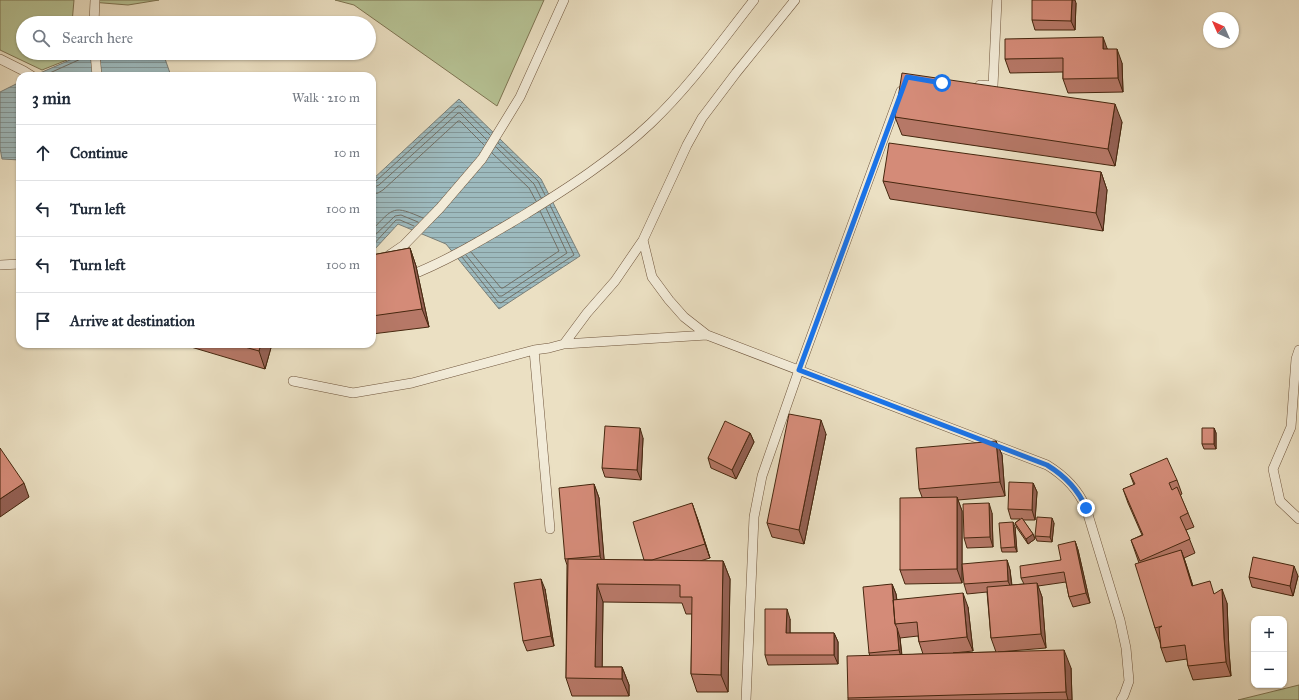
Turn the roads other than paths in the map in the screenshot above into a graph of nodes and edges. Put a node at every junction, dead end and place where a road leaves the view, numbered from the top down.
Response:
1 (95, 0) edge
2 (564, 0) edge
3 (754, 0) edge
4 (794, 0) edge
5 (997, 0) edge
6 (94, 16) edge
7 (0, 59) edge
8 (96, 60) edge
9 (26, 72) edge
10 (97, 72) edge
11 (904, 84) edge
12 (971, 85) edge
13 (643, 240) junction
14 (16, 264) edge
15 (376, 264) edge
16 (0, 265) edge
17 (394, 280) edge
18 (706, 335) junction
19 (564, 344) junction
20 (534, 350) junction
21 (1299, 350) edge
22 (799, 370) junction
23 (293, 381) dead end
24 (1299, 519) edge
25 (550, 529) dead end
26 (746, 700) edge
27 (1121, 700) edge

1 - 6 lane
2 - 15 lane
3 - 17 lane
4 - 13 lane
5 - 12 lane
7 - 9 lane
8 - 10 lane
11 - 22 lane
13 - 18 lane
13 - 19 lane
14 - 16 lane
18 - 19 lane
18 - 22 lane
19 - 20 lane
20 - 23 lane
20 - 25 lane
21 - 24 lane
22 - 26 lane
22 - 27 lane

